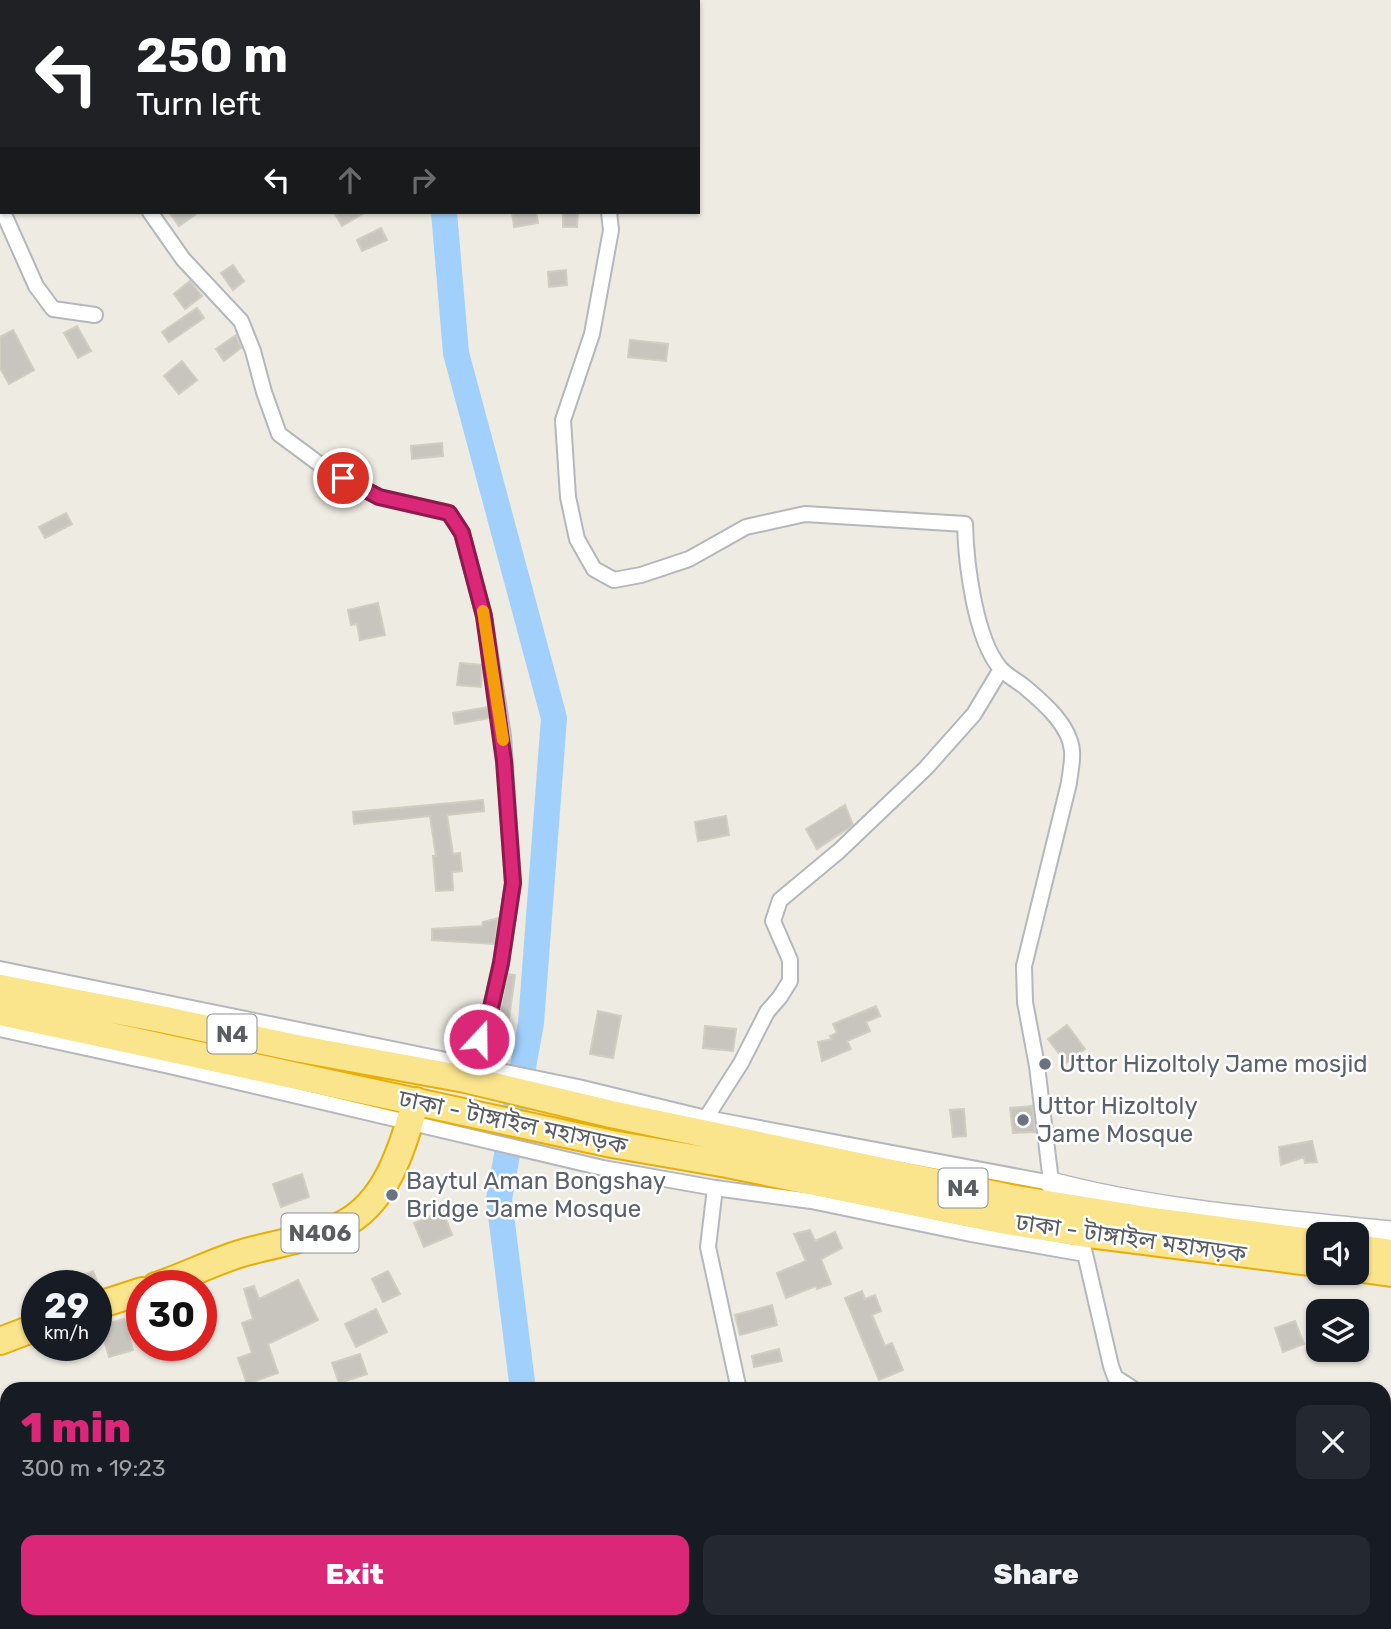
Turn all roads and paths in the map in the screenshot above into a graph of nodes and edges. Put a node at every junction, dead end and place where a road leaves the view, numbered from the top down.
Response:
1 (4, 214) edge
2 (151, 214) edge
3 (609, 214) edge
4 (95, 316) dead end
5 (1001, 670) junction
6 (0, 969) edge
7 (0, 988) edge
8 (0, 1013) edge
9 (0, 1029) edge
10 (180, 1060) junction
11 (470, 1073) junction
12 (413, 1112) junction
13 (706, 1118) junction
14 (607, 1156) junction
15 (715, 1188) junction
16 (1052, 1194) junction
17 (1391, 1232) edge
18 (1306, 1241) edge
19 (1083, 1244) junction
20 (1369, 1250) edge
21 (1391, 1253) edge
22 (1306, 1262) edge
23 (197, 1270) edge
24 (1369, 1270) edge
25 (1391, 1273) edge
26 (21, 1333) edge
27 (0, 1341) edge
28 (736, 1382) edge
29 (1123, 1382) edge

1 - 4 street
2 - 11 street
3 - 5 street
5 - 13 street
5 - 16 street
6 - 11 street
7 - 11 highway, N4
8 - 10 highway, ঢাকা - টাঙ্গাইল মহাসড়ক / N4
9 - 10 street
10 - 12 highway, ঢাকা - টাঙ্গাইল মহাসড়ক / N4
11 - 13 street
11 - 16 highway, ঢাকা - টাঙ্গাইল মহাসড়ক / N4
12 - 14 street
12 - 14 highway, ঢাকা - টাঙ্গাইল মহাসড়ক / N4
12 - 23 highway, N406
13 - 16 street
14 - 15 street
14 - 19 highway, ঢাকা - টাঙ্গাইল মহাসড়ক / N4
15 - 19 street
15 - 28 street
16 - 17 main road
16 - 18 highway, ঢাকা - টাঙ্গাইল মহাসড়ক / N4
19 - 22 highway, ঢাকা - টাঙ্গাইল মহাসড়ক / N4
19 - 29 street
20 - 21 highway
24 - 25 highway
26 - 27 highway

